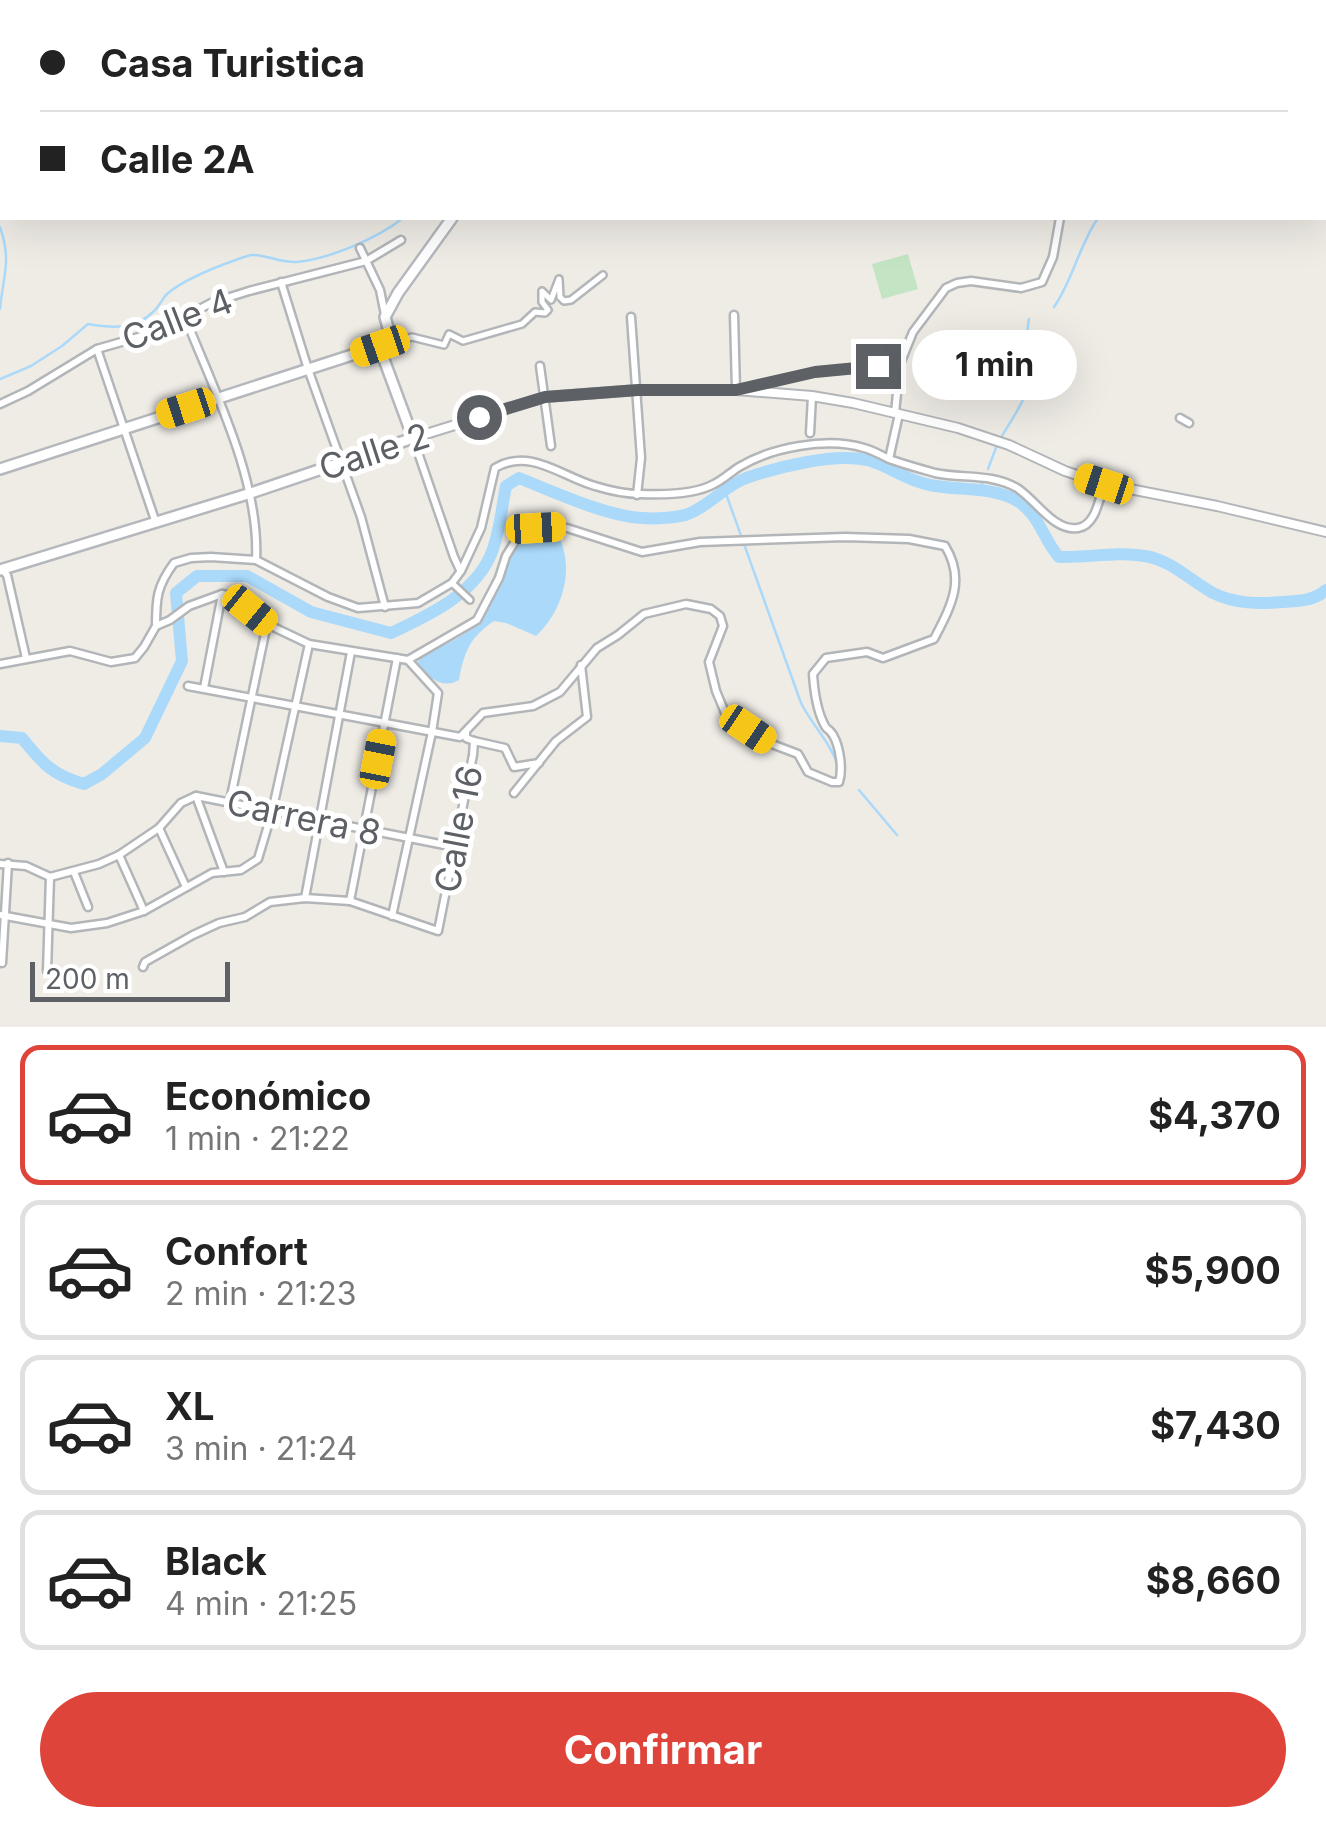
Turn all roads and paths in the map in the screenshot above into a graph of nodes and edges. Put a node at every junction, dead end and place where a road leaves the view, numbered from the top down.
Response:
1 (451, 220) edge
2 (1060, 220) edge
3 (401, 240) dead end
4 (360, 248) dead end
5 (366, 262) junction
6 (603, 275) dead end
7 (281, 282) junction
8 (380, 290) junction
9 (398, 292) junction
10 (734, 315) dead end
11 (385, 316) junction
12 (631, 317) dead end
13 (192, 332) dead end
14 (392, 342) junction
15 (380, 346) junction
16 (97, 349) junction
17 (900, 364) junction
18 (540, 366) dead end
19 (308, 369) junction
20 (638, 390) junction
21 (736, 390) junction
22 (812, 396) junction
23 (545, 397) junction
24 (218, 398) junction
25 (0, 404) edge
26 (897, 413) junction
27 (1180, 418) dead end
28 (1189, 423) dead end
29 (123, 428) junction
30 (810, 432) dead end
31 (412, 438) junction
32 (552, 446) dead end
33 (890, 459) junction
34 (341, 461) junction
35 (0, 470) edge
36 (1104, 484) junction
37 (250, 493) junction
38 (637, 494) junction
39 (156, 523) junction
40 (1326, 532) edge
41 (256, 560) junction
42 (0, 569) edge
43 (461, 571) junction
44 (452, 583) junction
45 (222, 594) junction
46 (470, 600) dead end
47 (385, 607) junction
48 (267, 624) junction
49 (156, 626) junction
50 (309, 644) junction
51 (351, 652) junction
52 (26, 658) junction
53 (398, 658) junction
54 (408, 660) junction
55 (0, 664) edge
56 (581, 665) junction
57 (188, 686) dead end
58 (204, 688) junction
59 (251, 697) junction
60 (295, 705) junction
61 (339, 714) junction
62 (385, 723) junction
63 (432, 732) junction
64 (463, 734) junction
65 (474, 741) junction
66 (539, 763) junction
67 (514, 793) dead end
68 (196, 796) junction
69 (230, 801) junction
70 (272, 812) junction
71 (318, 821) junction
72 (159, 828) junction
73 (364, 831) junction
74 (409, 838) junction
75 (455, 847) junction
76 (119, 855) junction
77 (4, 864) edge
78 (74, 872) junction
79 (224, 872) junction
80 (50, 877) junction
81 (186, 887) junction
82 (304, 898) junction
83 (350, 900) junction
84 (88, 907) dead end
85 (144, 911) junction
86 (2, 916) edge
87 (392, 916) junction
88 (49, 923) junction
89 (2, 963) edge
90 (143, 967) dead end
91 (47, 971) dead end

1 - 9 main road
2 - 17 street
3 - 5 street, Calle 4
4 - 5 street
5 - 7 street, Calle 4
5 - 8 street
6 - 14 street
7 - 16 street, Calle 4
7 - 19 street
8 - 9 street
8 - 11 street
9 - 11 main road
10 - 21 street
11 - 14 main road
12 - 20 street
13 - 24 street
14 - 15 main road
15 - 19 main road
15 - 31 main road
16 - 25 street, Calle 4
16 - 29 street
17 - 21 street
17 - 26 street
18 - 23 street
19 - 24 main road
19 - 34 street
20 - 21 street, Calle 2
20 - 23 street, Calle 2
20 - 38 street
21 - 22 street, Calle 2
22 - 26 street, Calle 2
22 - 30 street
23 - 31 street, Calle 2
23 - 32 street
24 - 29 main road
24 - 37 street
26 - 33 street
26 - 36 street, Calle 2
27 - 28 street
29 - 35 main road
29 - 39 street
31 - 34 main road, Calle 2
31 - 43 street
33 - 36 street
33 - 38 street
34 - 37 main road, Calle 2
34 - 47 street
36 - 40 street, Calle 2
37 - 39 main road, Calle 2
37 - 41 street
38 - 43 street
39 - 42 main road, Calle 2
41 - 47 street
41 - 49 street
42 - 52 street
43 - 44 street
44 - 46 street
44 - 47 street
45 - 48 street
45 - 49 street
45 - 58 street
48 - 50 street
48 - 59 street
49 - 52 street
50 - 51 street
50 - 60 street
51 - 53 street
51 - 61 street
52 - 55 street
53 - 54 street
53 - 62 street
54 - 56 street
54 - 63 street
56 - 64 street
56 - 66 street
57 - 58 street
58 - 59 street
59 - 60 street
59 - 69 street
60 - 61 street
60 - 70 street
61 - 62 street
61 - 71 street
62 - 63 street
62 - 73 street
63 - 64 street
63 - 74 street
64 - 65 street, Calle 16
65 - 66 street
65 - 75 street, Calle 16
66 - 67 street
68 - 69 street, Carrera 8
68 - 72 street, Carrera 8
68 - 79 street
69 - 70 street, Carrera 8
70 - 71 street, Carrera 8
70 - 79 street
71 - 73 street, Carrera 8
71 - 82 street
72 - 76 street, Carrera 8
72 - 81 street
73 - 74 street, Carrera 8
73 - 83 street
74 - 75 street, Carrera 8
74 - 87 street
75 - 87 street, Calle 16
76 - 78 street, Carrera 8
76 - 85 street
77 - 80 street
77 - 86 street
78 - 80 street, Carrera 8
78 - 84 street
79 - 81 street
80 - 88 street
81 - 85 street
82 - 83 street
82 - 90 street
83 - 87 street
85 - 88 street
86 - 88 street
86 - 89 street
88 - 91 street

